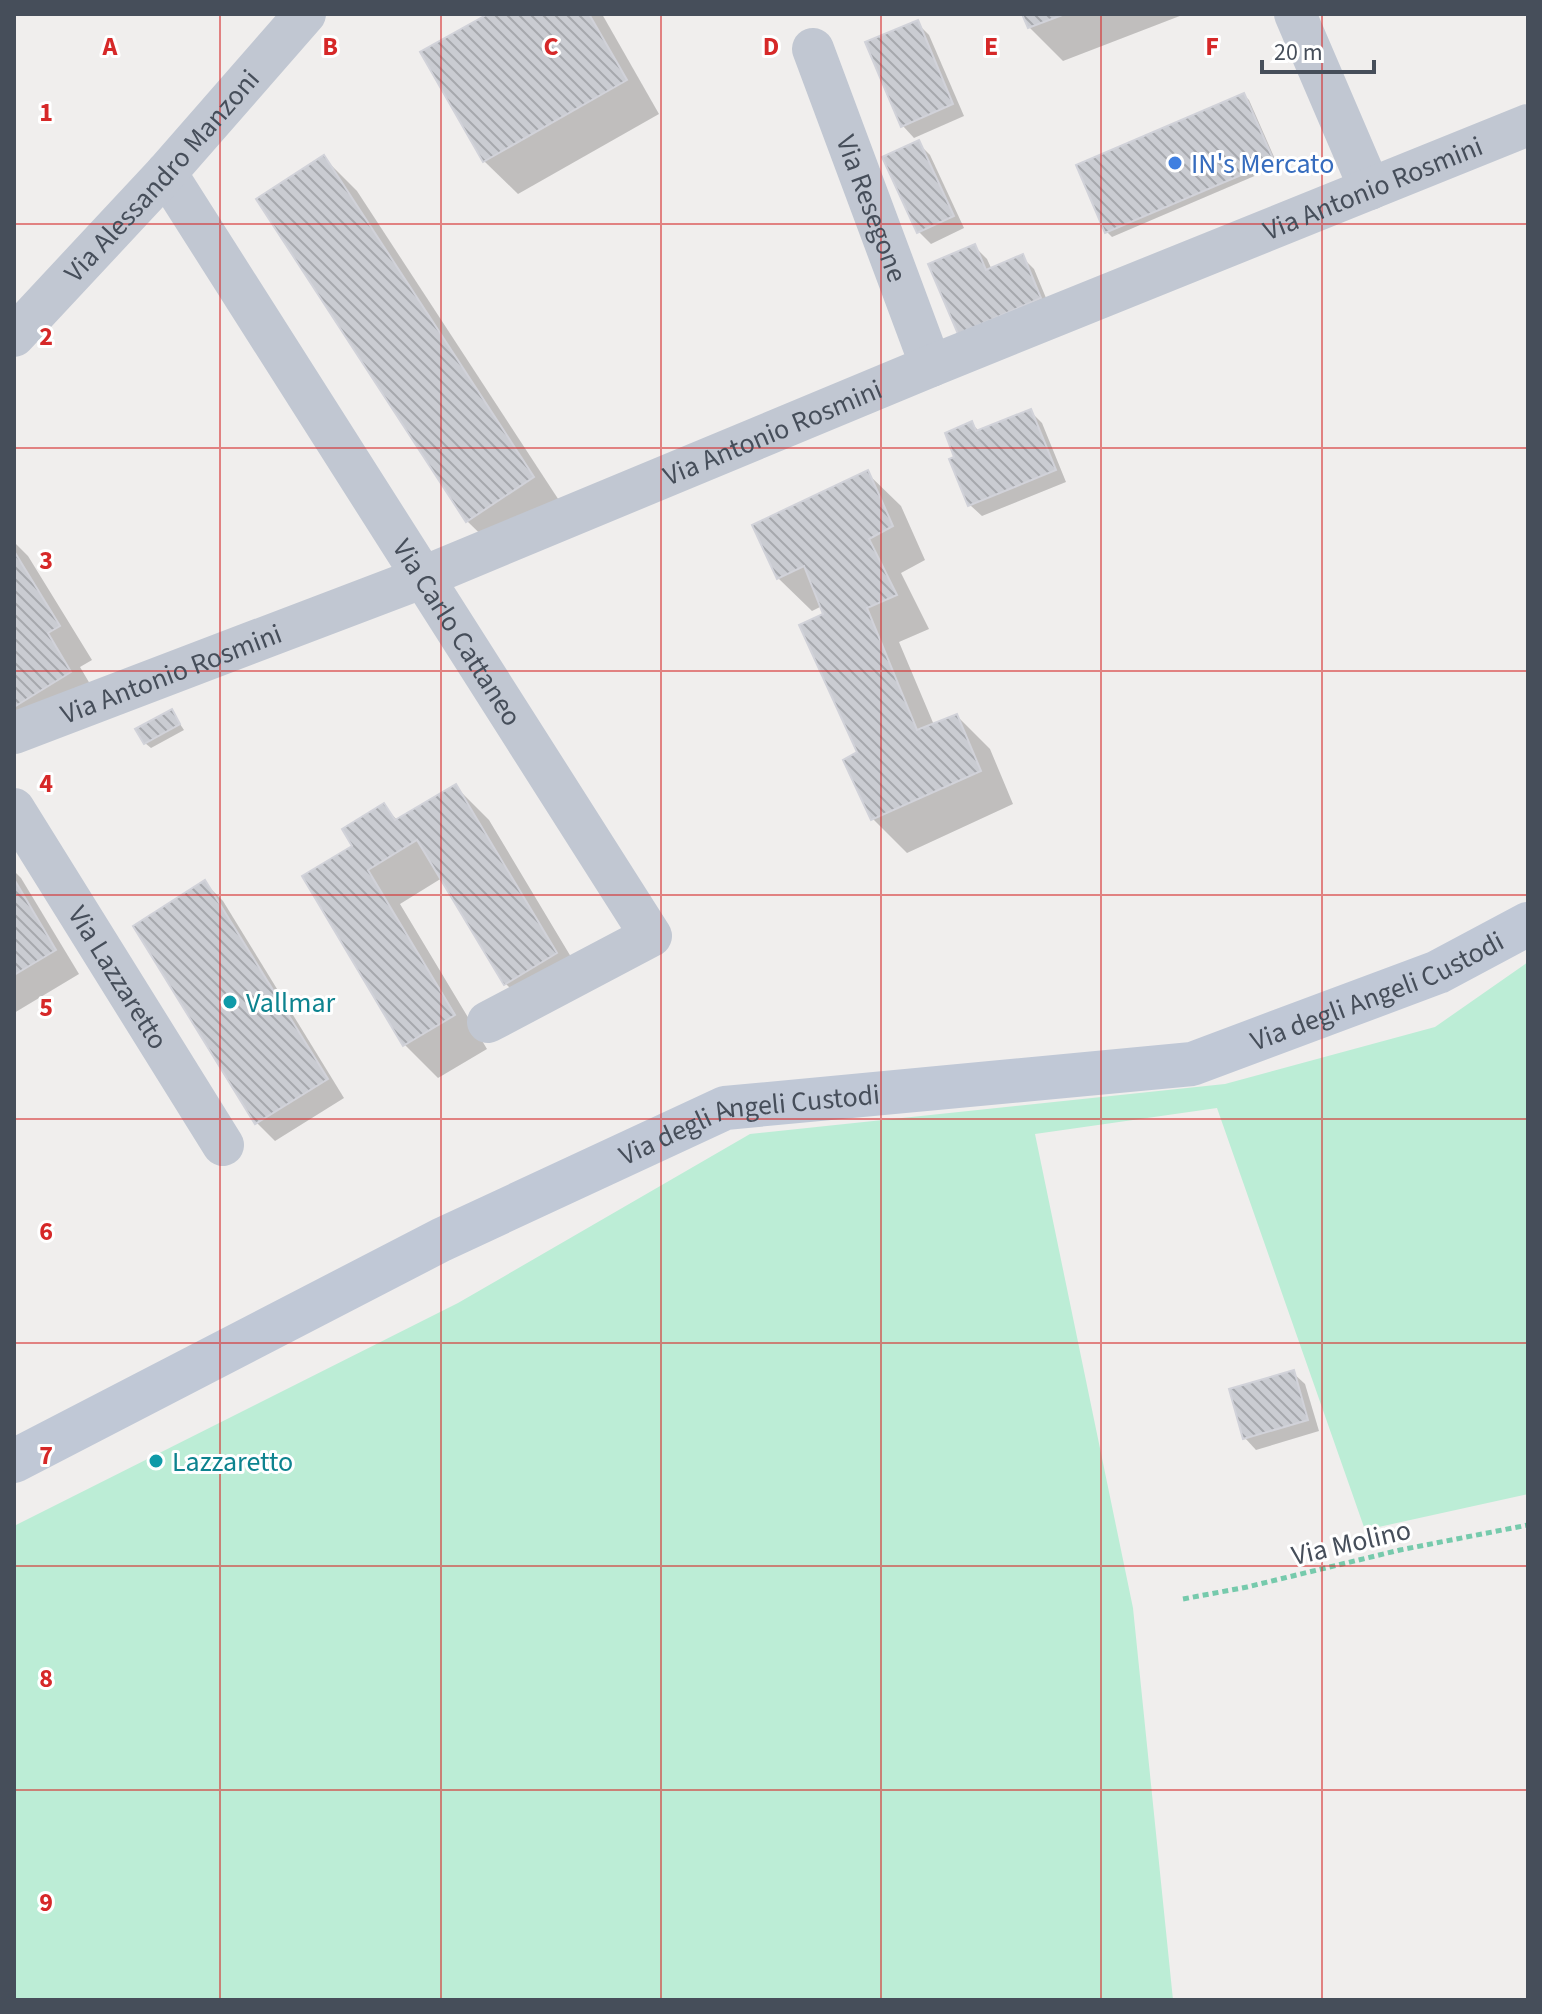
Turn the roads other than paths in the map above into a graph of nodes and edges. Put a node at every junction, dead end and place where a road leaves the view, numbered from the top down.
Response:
1 (305, 14) edge
2 (1295, 14) edge
3 (813, 49) dead end
4 (1528, 125) edge
5 (166, 173) junction
6 (1370, 189) junction
7 (14, 336) edge
8 (931, 366) junction
9 (421, 578) junction
10 (14, 733) edge
11 (14, 809) edge
12 (1528, 924) edge
13 (488, 1022) dead end
14 (223, 1145) dead end
15 (14, 1461) edge

1 - 5 street, Via Alessandro Manzoni
2 - 6 street
3 - 8 street, Via Resegone
4 - 6 street, Via Antonio Rosmini
5 - 7 street, Via Alessandro Manzoni
5 - 9 street, Via Carlo Cattaneo
6 - 8 street, Via Antonio Rosmini
8 - 9 street, Via Antonio Rosmini
9 - 10 street, Via Antonio Rosmini
9 - 13 street, Via Carlo Cattaneo
11 - 14 street, Via Lazzaretto
12 - 15 street, Via degli Angeli Custodi

